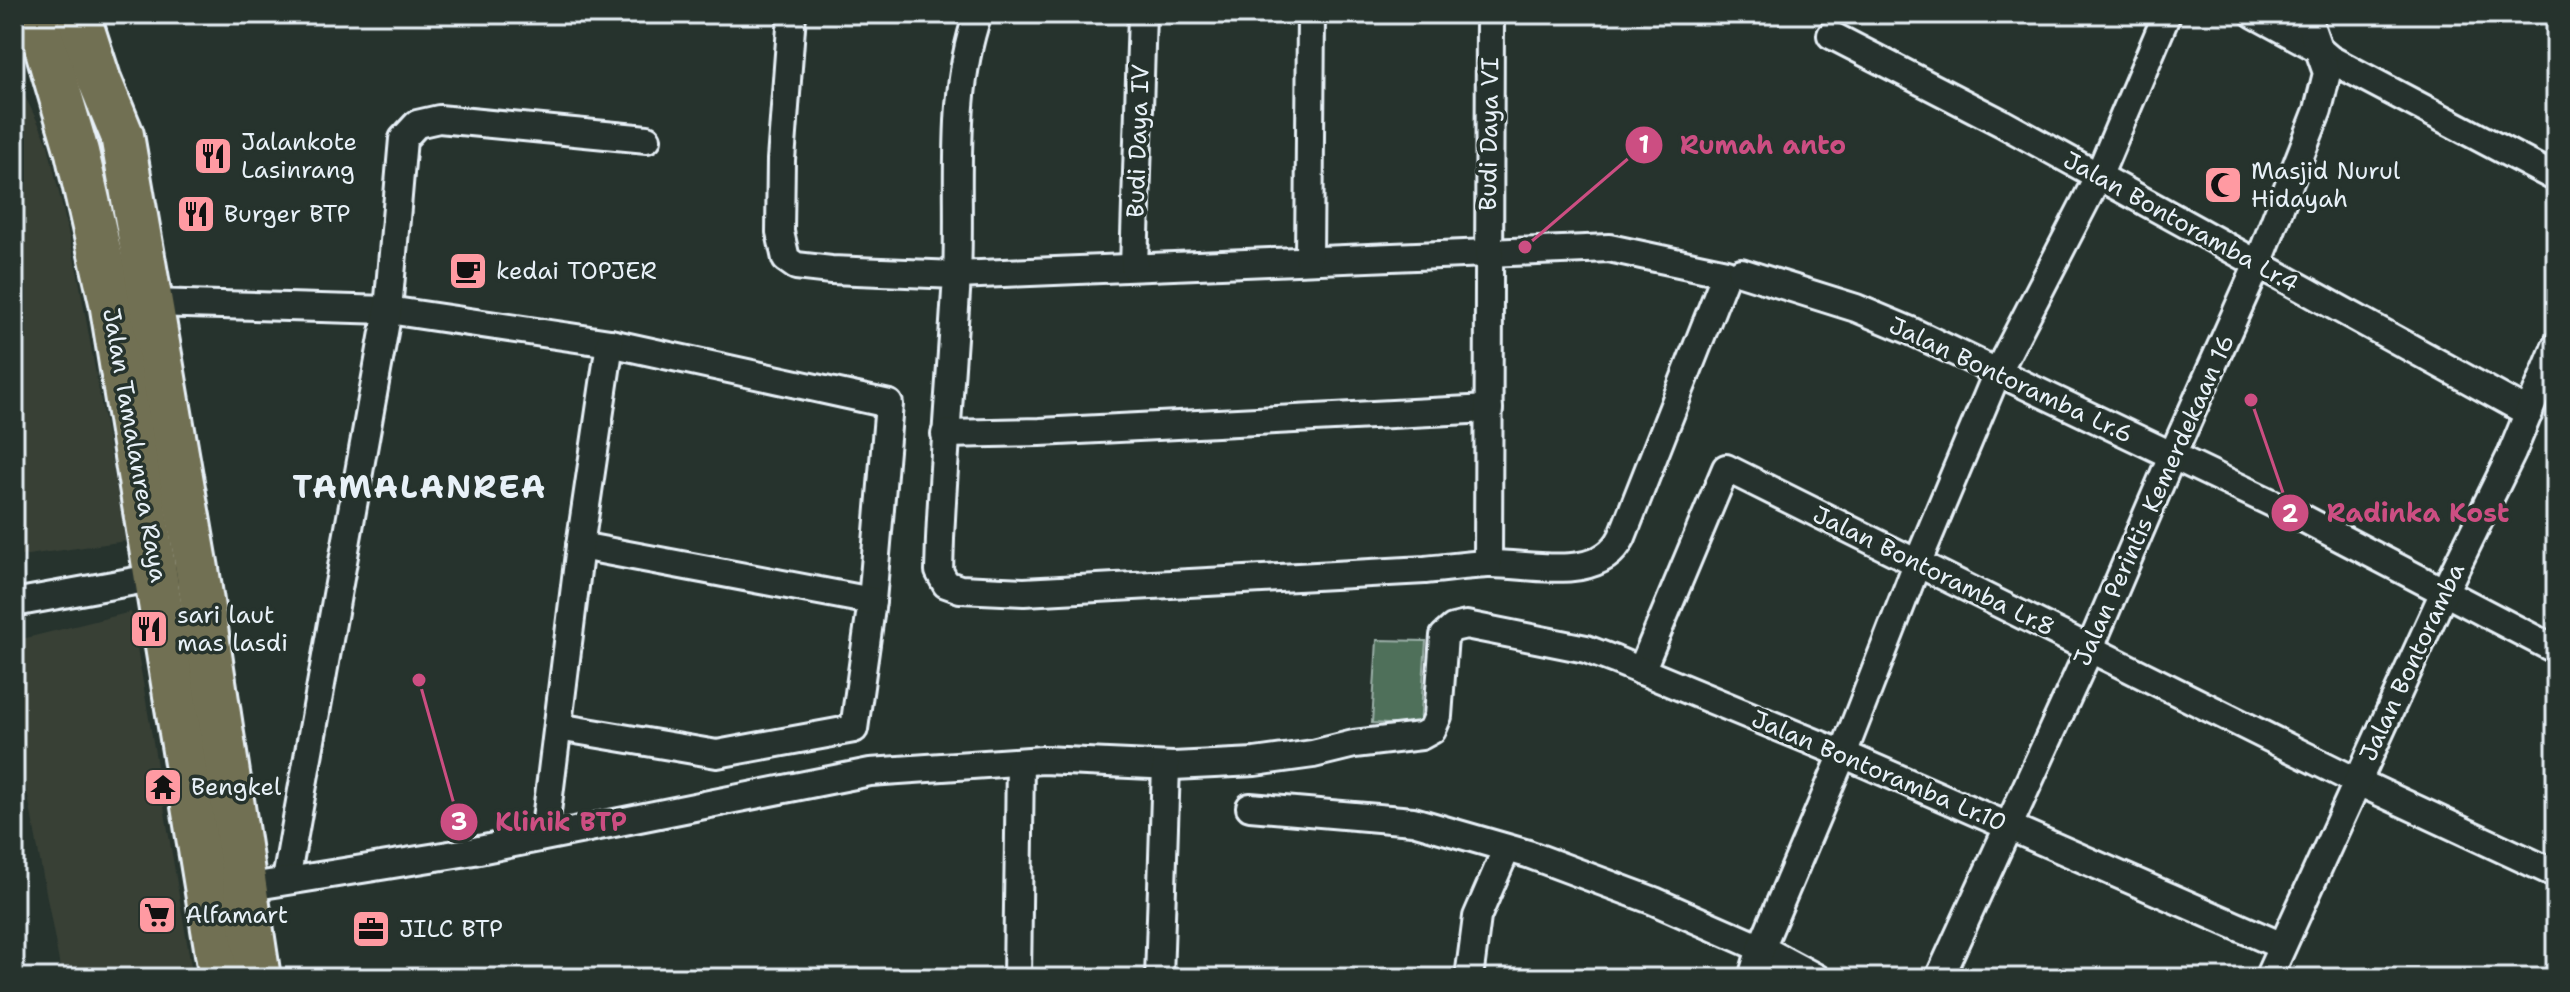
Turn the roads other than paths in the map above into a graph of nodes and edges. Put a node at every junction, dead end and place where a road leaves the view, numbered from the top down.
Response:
1 (32, 14) edge
2 (78, 14) edge
3 (792, 14) edge
4 (978, 14) edge
5 (1142, 14) edge
6 (1311, 14) edge
7 (1490, 14) edge
8 (2167, 14) edge
9 (2254, 14) edge
10 (2311, 14) edge
11 (1831, 35) dead end
12 (2317, 48) junction
13 (122, 135) junction
14 (647, 139) dead end
15 (77, 152) junction
16 (2098, 177) junction
17 (2556, 178) edge
18 (1488, 253) junction
19 (1309, 259) junction
20 (2258, 264) junction
21 (1134, 267) junction
22 (1741, 272) dead end
23 (957, 275) junction
24 (151, 303) junction
25 (388, 310) junction
26 (610, 343) junction
27 (2556, 346) edge
28 (1997, 373) junction
29 (1489, 409) junction
30 (2529, 413) junction
31 (945, 434) junction
32 (2172, 456) junction
33 (580, 546) junction
34 (1488, 564) junction
35 (1917, 564) junction
36 (177, 573) junction
37 (2444, 592) junction
38 (872, 601) junction
39 (14, 603) edge
40 (2090, 648) junction
41 (2556, 650) edge
42 (1641, 671) junction
43 (558, 727) junction
44 (1843, 754) junction
45 (1020, 762) junction
46 (1166, 766) junction
47 (2356, 781) junction
48 (1250, 807) dead end
49 (2008, 827) junction
50 (544, 836) junction
51 (1506, 850) junction
52 (2556, 874) edge
53 (286, 880) junction
54 (244, 888) junction
55 (2282, 946) junction
56 (1761, 948) junction
57 (221, 978) edge
58 (259, 978) edge
59 (1017, 978) edge
60 (1159, 978) edge
61 (1469, 978) edge
62 (1752, 978) edge
63 (1817, 978) edge
64 (1939, 978) edge
65 (2268, 978) edge

1 - 15 main road, Jalan Tamalanrea Raya
2 - 13 main road, Jalan Tamalanrea Raya
3 - 23 street
4 - 23 street
5 - 21 street, Budi Daya IV
6 - 19 street
7 - 18 street, Budi Daya VI
8 - 16 street
9 - 12 street
10 - 12 street, Jalan Perintis Kemerdekaan 16
11 - 16 street, Jalan Bontoramba Lr.4
12 - 17 street
12 - 20 street, Jalan Perintis Kemerdekaan 16
13 - 15 main road
13 - 24 main road, Jalan Tamalanrea Raya
14 - 25 street
15 - 36 main road, Jalan Tamalanrea Raya
16 - 20 street, Jalan Bontoramba Lr.4
16 - 28 street
18 - 19 street
18 - 29 street, Budi Daya VI
18 - 34 street
19 - 21 street
20 - 30 street, Jalan Bontoramba Lr.4
20 - 32 street, Jalan Perintis Kemerdekaan 16
21 - 23 street
22 - 28 street, Jalan Bontoramba Lr.6
23 - 31 street
24 - 25 street
24 - 36 main road, Jalan Tamalanrea Raya
25 - 26 street
25 - 53 street
26 - 33 street
26 - 38 street
27 - 30 street, Jalan Bontoramba
28 - 32 street, Jalan Bontoramba Lr.6
28 - 35 street
29 - 31 street
29 - 34 street, Budi Daya VI
30 - 37 street, Jalan Bontoramba
31 - 34 street
32 - 37 street, Jalan Bontoramba Lr.6
32 - 40 street, Jalan Perintis Kemerdekaan 16
33 - 38 street
33 - 43 street
35 - 40 street, Jalan Bontoramba Lr.8
35 - 42 street, Jalan Bontoramba Lr.8
35 - 44 street
36 - 39 street
36 - 54 main road, Jalan Tamalanrea Raya
36 - 57 main road, Jalan Tamalanrea Raya
37 - 41 street, Jalan Bontoramba Lr.6
37 - 47 street, Jalan Bontoramba
38 - 43 street
40 - 47 street, Jalan Bontoramba Lr.8
40 - 49 street, Jalan Perintis Kemerdekaan 16
42 - 44 street, Jalan Bontoramba Lr.10
42 - 46 street, Jalan Bontoramba Lr.10
43 - 50 street
44 - 49 street, Jalan Bontoramba Lr.10
44 - 56 street
45 - 46 street
45 - 50 street
45 - 59 street
46 - 60 street
47 - 52 street, Jalan Bontoramba Lr.8
47 - 55 street, Jalan Bontoramba
48 - 51 street
49 - 55 street, Jalan Bontoramba Lr.10
49 - 64 street, Jalan Perintis Kemerdekaan 16
50 - 53 street
51 - 56 street
51 - 61 street
53 - 54 street
54 - 58 main road, Jalan Tamalanrea Raya
55 - 65 street, Jalan Bontoramba
56 - 62 street
56 - 63 street

